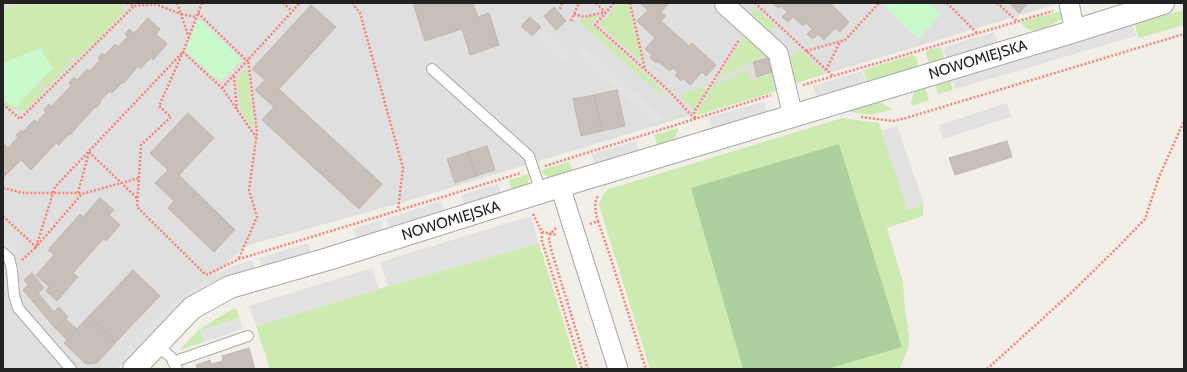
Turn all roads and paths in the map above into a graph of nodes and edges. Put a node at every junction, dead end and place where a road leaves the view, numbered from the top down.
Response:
1 (127, 3) edge
2 (177, 3) edge
3 (283, 3) edge
4 (300, 3) edge
5 (352, 3) edge
6 (562, 3) edge
7 (579, 3) edge
8 (596, 3) edge
9 (614, 3) edge
10 (630, 3) edge
11 (725, 3) edge
12 (755, 3) edge
13 (947, 3) edge
14 (997, 3) edge
15 (1069, 3) edge
16 (1163, 3) edge
17 (877, 4) edge
18 (134, 6) junction
19 (560, 9) dead end
20 (292, 11) junction
21 (605, 12) junction
22 (198, 13) dead end
23 (181, 14) junction
24 (574, 14) junction
25 (196, 17) dead end
26 (571, 21) dead end
27 (1017, 21) dead end
28 (748, 26) junction
29 (1075, 31) junction
30 (977, 33) dead end
31 (1184, 34) edge
32 (189, 35) dead end
33 (840, 42) junction
34 (806, 51) junction
35 (248, 60) junction
36 (432, 69) dead end
37 (645, 69) junction
38 (826, 70) junction
39 (234, 75) junction
40 (833, 76) dead end
41 (222, 88) junction
42 (3, 104) edge
43 (237, 109) junction
44 (793, 116) junction
45 (856, 116) dead end
46 (1184, 121) edge
47 (256, 137) junction
48 (89, 151) junction
49 (139, 178) dead end
50 (121, 183) junction
51 (3, 188) edge
52 (550, 189) junction
53 (601, 189) dead end
54 (53, 193) junction
55 (80, 193) junction
56 (138, 198) dead end
57 (398, 210) dead end
58 (596, 214) junction
59 (3, 216) edge
60 (598, 221) junction
61 (573, 225) junction
62 (550, 234) junction
63 (556, 236) dead end
64 (36, 247) junction
65 (3, 253) edge
66 (238, 259) dead end
67 (248, 336) dead end
68 (156, 345) junction
69 (175, 365) edge
70 (71, 369) edge
71 (134, 369) edge
72 (582, 369) edge
73 (588, 369) edge
74 (618, 369) edge
75 (646, 369) edge
76 (987, 369) edge

1 - 18 path
2 - 23 path
3 - 20 path
4 - 20 path
5 - 57 path
6 - 19 path
7 - 24 path
8 - 21 path
9 - 21 path
10 - 37 path
11 - 28 street
12 - 34 path
13 - 30 path
14 - 27 path
15 - 29 street
16 - 29 street, NOWOMIEJSKA
17 - 33 path
18 - 23 path
18 - 42 path
20 - 35 path
21 - 24 path
21 - 37 path
22 - 35 path
23 - 25 path
23 - 32 path
24 - 26 path
28 - 37 path
28 - 44 street
29 - 44 street, NOWOMIEJSKA
31 - 45 path
33 - 34 path
33 - 38 path
34 - 38 path
35 - 39 path
35 - 47 path
36 - 52 lane
38 - 40 path
39 - 41 path
39 - 43 path
41 - 43 path
41 - 48 path
43 - 47 path
44 - 52 street, NOWOMIEJSKA
46 - 76 path
47 - 66 path
48 - 50 path
48 - 54 path
48 - 55 path
49 - 50 path
50 - 55 path
50 - 56 path
51 - 54 path
52 - 61 street
52 - 68 street, NOWOMIEJSKA
53 - 58 path
54 - 55 path
54 - 64 path
55 - 64 path
58 - 60 path
58 - 61 path
59 - 64 path
60 - 61 path
60 - 75 path
61 - 62 path
61 - 74 street
62 - 63 path
62 - 72 path
62 - 73 path
65 - 70 lane
67 - 69 lane
68 - 69 lane
68 - 71 street, NOWOMIEJSKA

